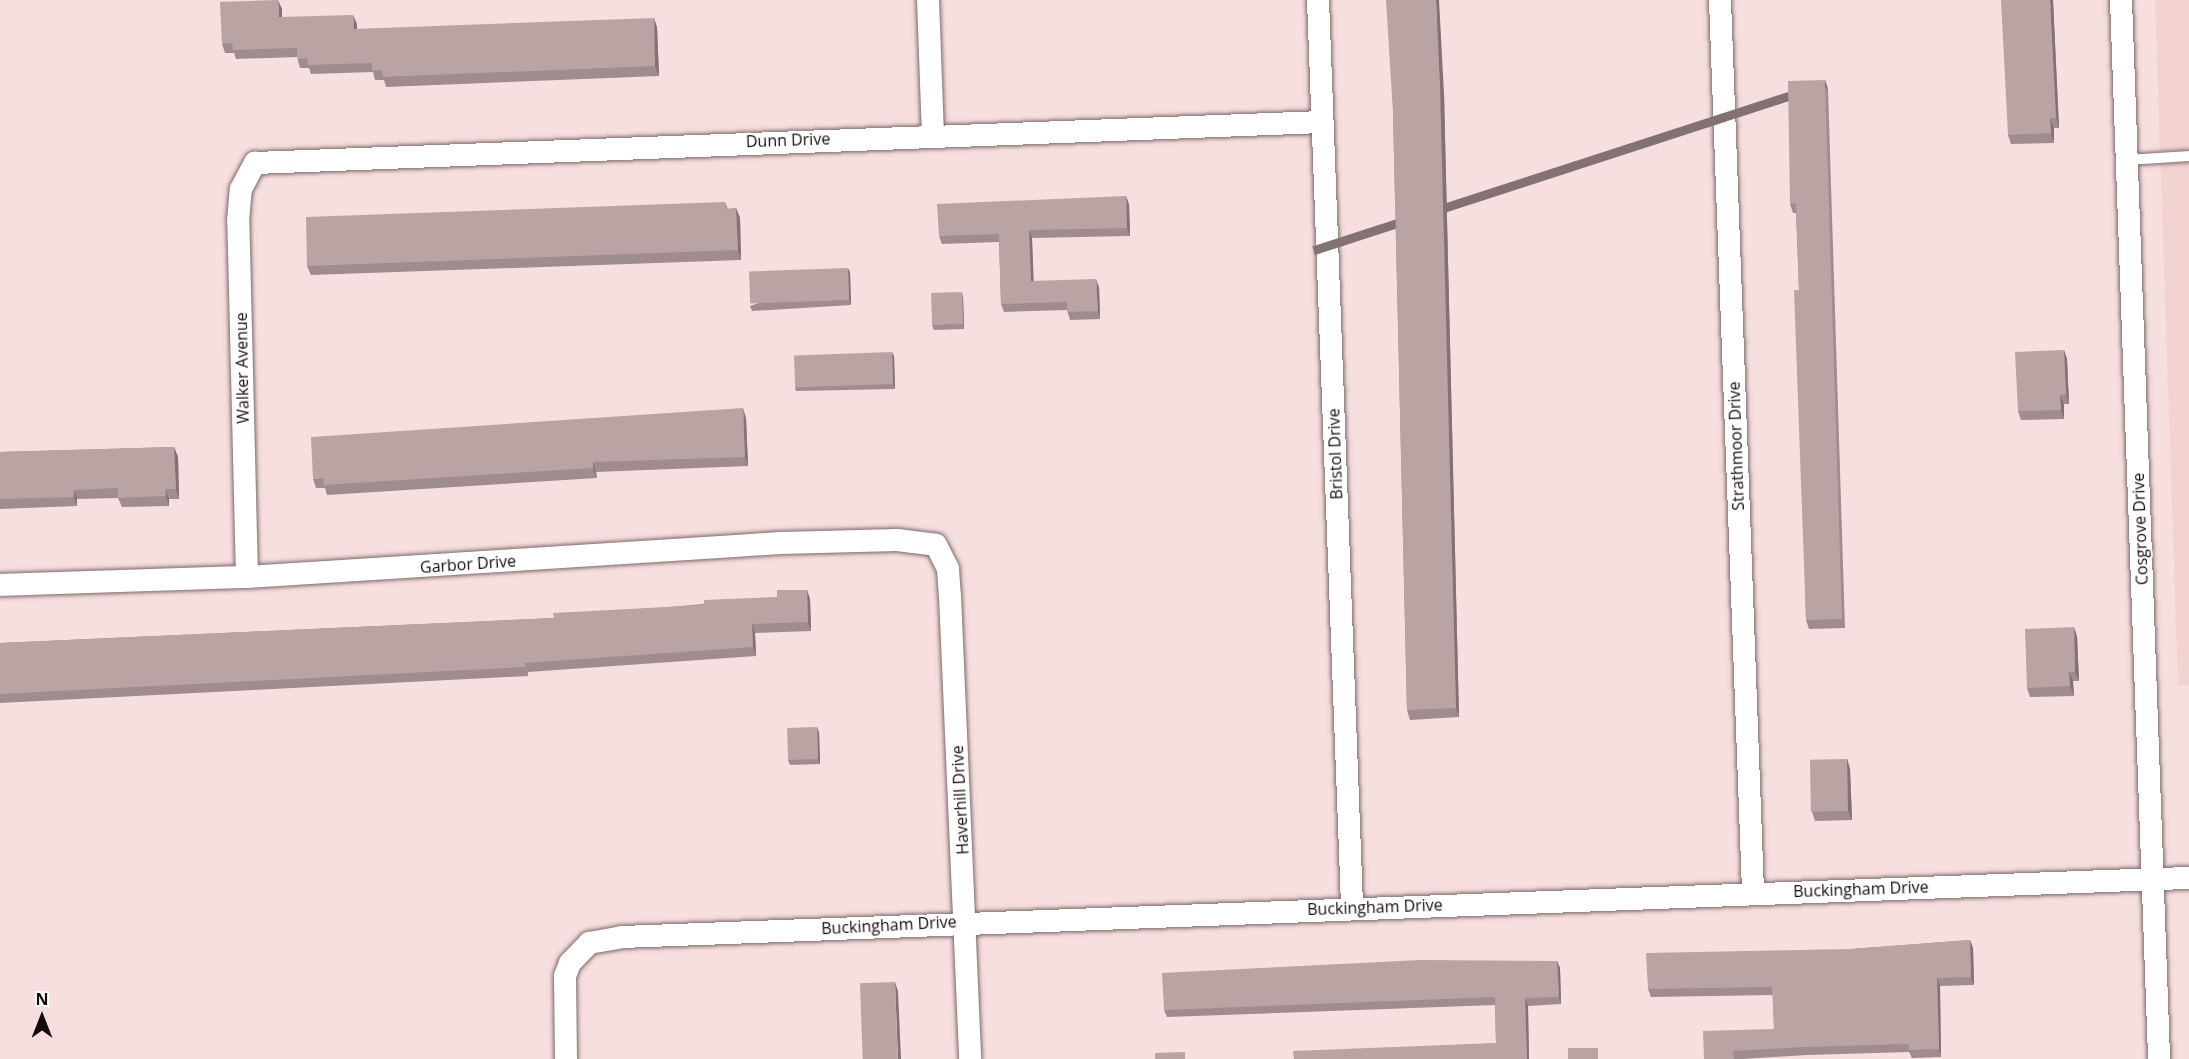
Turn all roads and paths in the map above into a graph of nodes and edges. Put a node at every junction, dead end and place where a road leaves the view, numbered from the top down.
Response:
1 (928, 0) edge
2 (1318, 0) edge
3 (1719, 0) edge
4 (2121, 0) edge
5 (1322, 122) junction
6 (933, 135) junction
7 (2189, 156) edge
8 (2127, 160) junction
9 (255, 163) joint
10 (936, 545) joint
11 (247, 577) junction
12 (0, 585) edge
13 (2189, 878) edge
14 (2153, 879) junction
15 (1753, 893) junction
16 (1352, 907) junction
17 (966, 922) junction
18 (566, 1059) edge
19 (970, 1059) edge
20 (2159, 1059) edge

1 - 6 street
2 - 5 street, Bristol Drive
3 - 15 street, Strathmoor Drive
4 - 8 street, Cosgrove Drive
5 - 6 street, Dunn Drive
5 - 16 street, Bristol Drive
6 - 9 street, Dunn Drive
7 - 8 lane
8 - 14 street, Cosgrove Drive
9 - 11 street, Walker Avenue
10 - 11 street, Garbor Drive
10 - 17 street, Haverhill Drive
11 - 12 street, Garbor Drive
13 - 14 street, Buckingham Drive
14 - 15 street, Buckingham Drive
14 - 20 street, Cosgrove Drive
15 - 16 street, Buckingham Drive
16 - 17 street, Buckingham Drive
17 - 18 street, Buckingham Drive
17 - 19 street, Haverhill Drive

